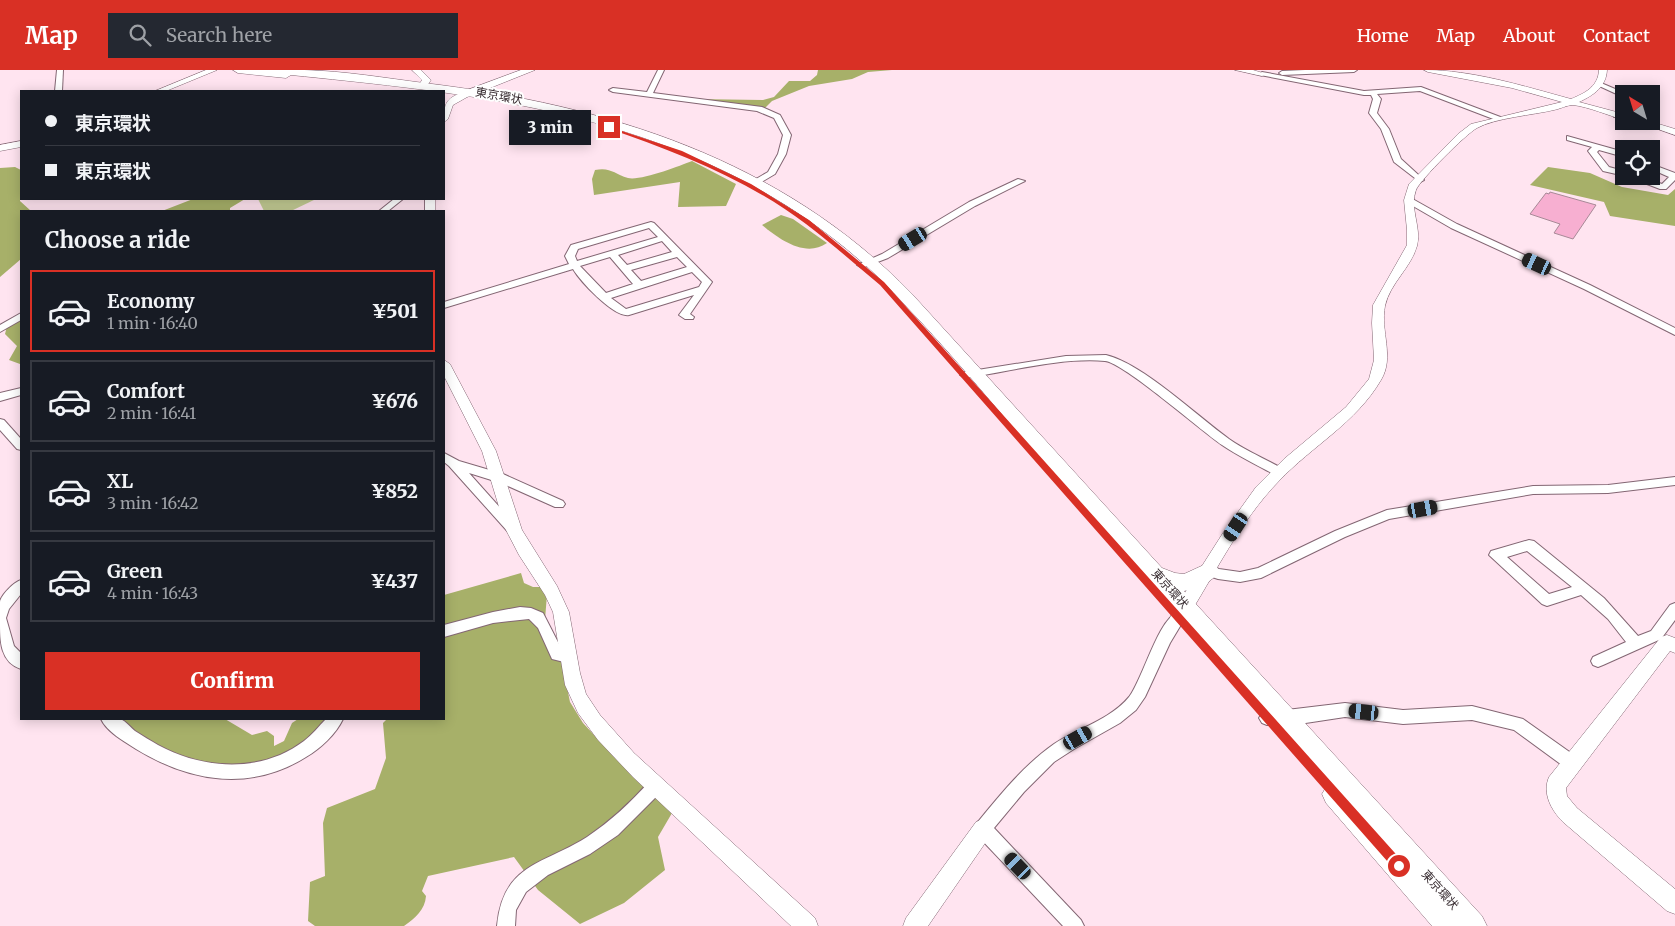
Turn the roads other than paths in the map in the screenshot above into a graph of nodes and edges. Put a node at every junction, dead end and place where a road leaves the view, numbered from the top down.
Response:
1 (60, 70) edge
2 (213, 70) edge
3 (238, 70) edge
4 (273, 70) edge
5 (416, 70) edge
6 (530, 70) edge
7 (661, 70) edge
8 (1239, 70) edge
9 (1354, 70) edge
10 (1428, 70) edge
11 (1471, 70) edge
12 (1603, 70) edge
13 (1262, 74) junction
14 (1480, 79) junction
15 (1599, 84) junction
16 (423, 86) junction
17 (59, 90) edge
18 (162, 90) edge
19 (433, 90) edge
20 (612, 90) dead end
21 (1615, 90) edge
22 (445, 91) edge
23 (469, 93) junction
24 (1374, 93) junction
25 (649, 95) junction
26 (1572, 101) junction
27 (1615, 112) edge
28 (445, 116) edge
29 (1499, 118) junction
30 (1660, 127) edge
31 (1675, 132) edge
32 (1570, 138) dead end
33 (20, 144) edge
34 (1598, 147) junction
35 (0, 148) edge
36 (1615, 152) edge
37 (1660, 170) edge
38 (1615, 172) edge
39 (1675, 176) edge
40 (1420, 180) junction
41 (1021, 181) dead end
42 (755, 182) junction
43 (1657, 185) edge
44 (398, 200) edge
45 (1409, 200) junction
46 (384, 210) edge
47 (664, 238) junction
48 (679, 253) junction
49 (612, 254) junction
50 (867, 264) junction
51 (574, 266) junction
52 (694, 268) junction
53 (625, 269) junction
54 (639, 285) junction
55 (703, 289) junction
56 (604, 297) junction
57 (445, 305) edge
58 (20, 317) edge
59 (689, 317) dead end
60 (0, 329) edge
61 (1675, 332) edge
62 (445, 366) edge
63 (970, 374) junction
64 (20, 391) edge
65 (0, 397) edge
66 (0, 423) edge
67 (20, 445) edge
68 (449, 460) edge
69 (1279, 472) junction
70 (499, 478) junction
71 (1675, 481) edge
72 (559, 504) dead end
73 (514, 530) junction
74 (1208, 571) junction
75 (1157, 574) junction
76 (20, 586) edge
77 (1582, 589) junction
78 (1675, 609) edge
79 (1182, 612) junction
80 (0, 616) edge
81 (0, 620) edge
82 (445, 631) edge
83 (1666, 641) edge
84 (1635, 643) junction
85 (568, 657) junction
86 (1598, 661) dead end
87 (20, 662) edge
88 (1276, 718) junction
89 (110, 720) edge
90 (334, 720) edge
91 (1572, 763) junction
92 (656, 786) junction
93 (983, 829) junction
94 (1675, 903) edge
95 (506, 926) edge
96 (807, 926) edge
97 (914, 926) edge
98 (1075, 926) edge
99 (1452, 926) edge
100 (1472, 926) edge

1 - 17 street
2 - 18 street
3 - 19 highway, 東京環状
4 - 16 highway, 東京環状
5 - 16 street
6 - 23 main road
7 - 25 street
8 - 13 street
9 - 13 street
10 - 14 street
11 - 14 street
12 - 15 street
13 - 24 street
14 - 26 street
15 - 21 street
15 - 26 street
16 - 23 highway, 東京環状
20 - 25 street
22 - 23 highway, 東京環状
23 - 28 street
23 - 42 highway, 東京環状
23 - 50 highway, 東京環状
24 - 29 street
24 - 40 street
25 - 42 street
26 - 27 street
26 - 29 street
29 - 40 street
30 - 31 street
32 - 34 street
33 - 35 street
34 - 36 street
34 - 38 street
37 - 39 street
39 - 43 street
40 - 45 street
41 - 50 street
42 - 50 highway, 東京環状
44 - 46 street
45 - 61 street
45 - 69 street
47 - 48 street
47 - 49 street
47 - 51 street
48 - 52 street
48 - 53 street
49 - 51 street
49 - 53 street
50 - 63 highway, 東京環状
51 - 56 street
51 - 57 street
52 - 54 street
52 - 55 street
53 - 54 street
54 - 56 street
55 - 56 street
55 - 59 street
58 - 60 street
62 - 70 street
63 - 69 street
63 - 75 highway, 東京環状
63 - 79 highway, 東京環状
64 - 65 street
66 - 67 street
68 - 70 street
68 - 73 street
69 - 74 street
70 - 72 street
70 - 73 street
71 - 74 street
73 - 85 street
74 - 75 highway
74 - 79 street
75 - 79 highway, 東京環状
76 - 80 street
77 - 77 street
77 - 84 street
78 - 83 street
79 - 88 highway, 東京環状
79 - 93 street
81 - 87 street
82 - 85 street
83 - 84 street
83 - 91 street
84 - 86 street
85 - 92 street
88 - 91 street
88 - 99 highway, 東京環状
88 - 100 highway, 東京環状
89 - 90 street
91 - 94 street
92 - 95 street
92 - 96 street
93 - 97 street
93 - 98 street

